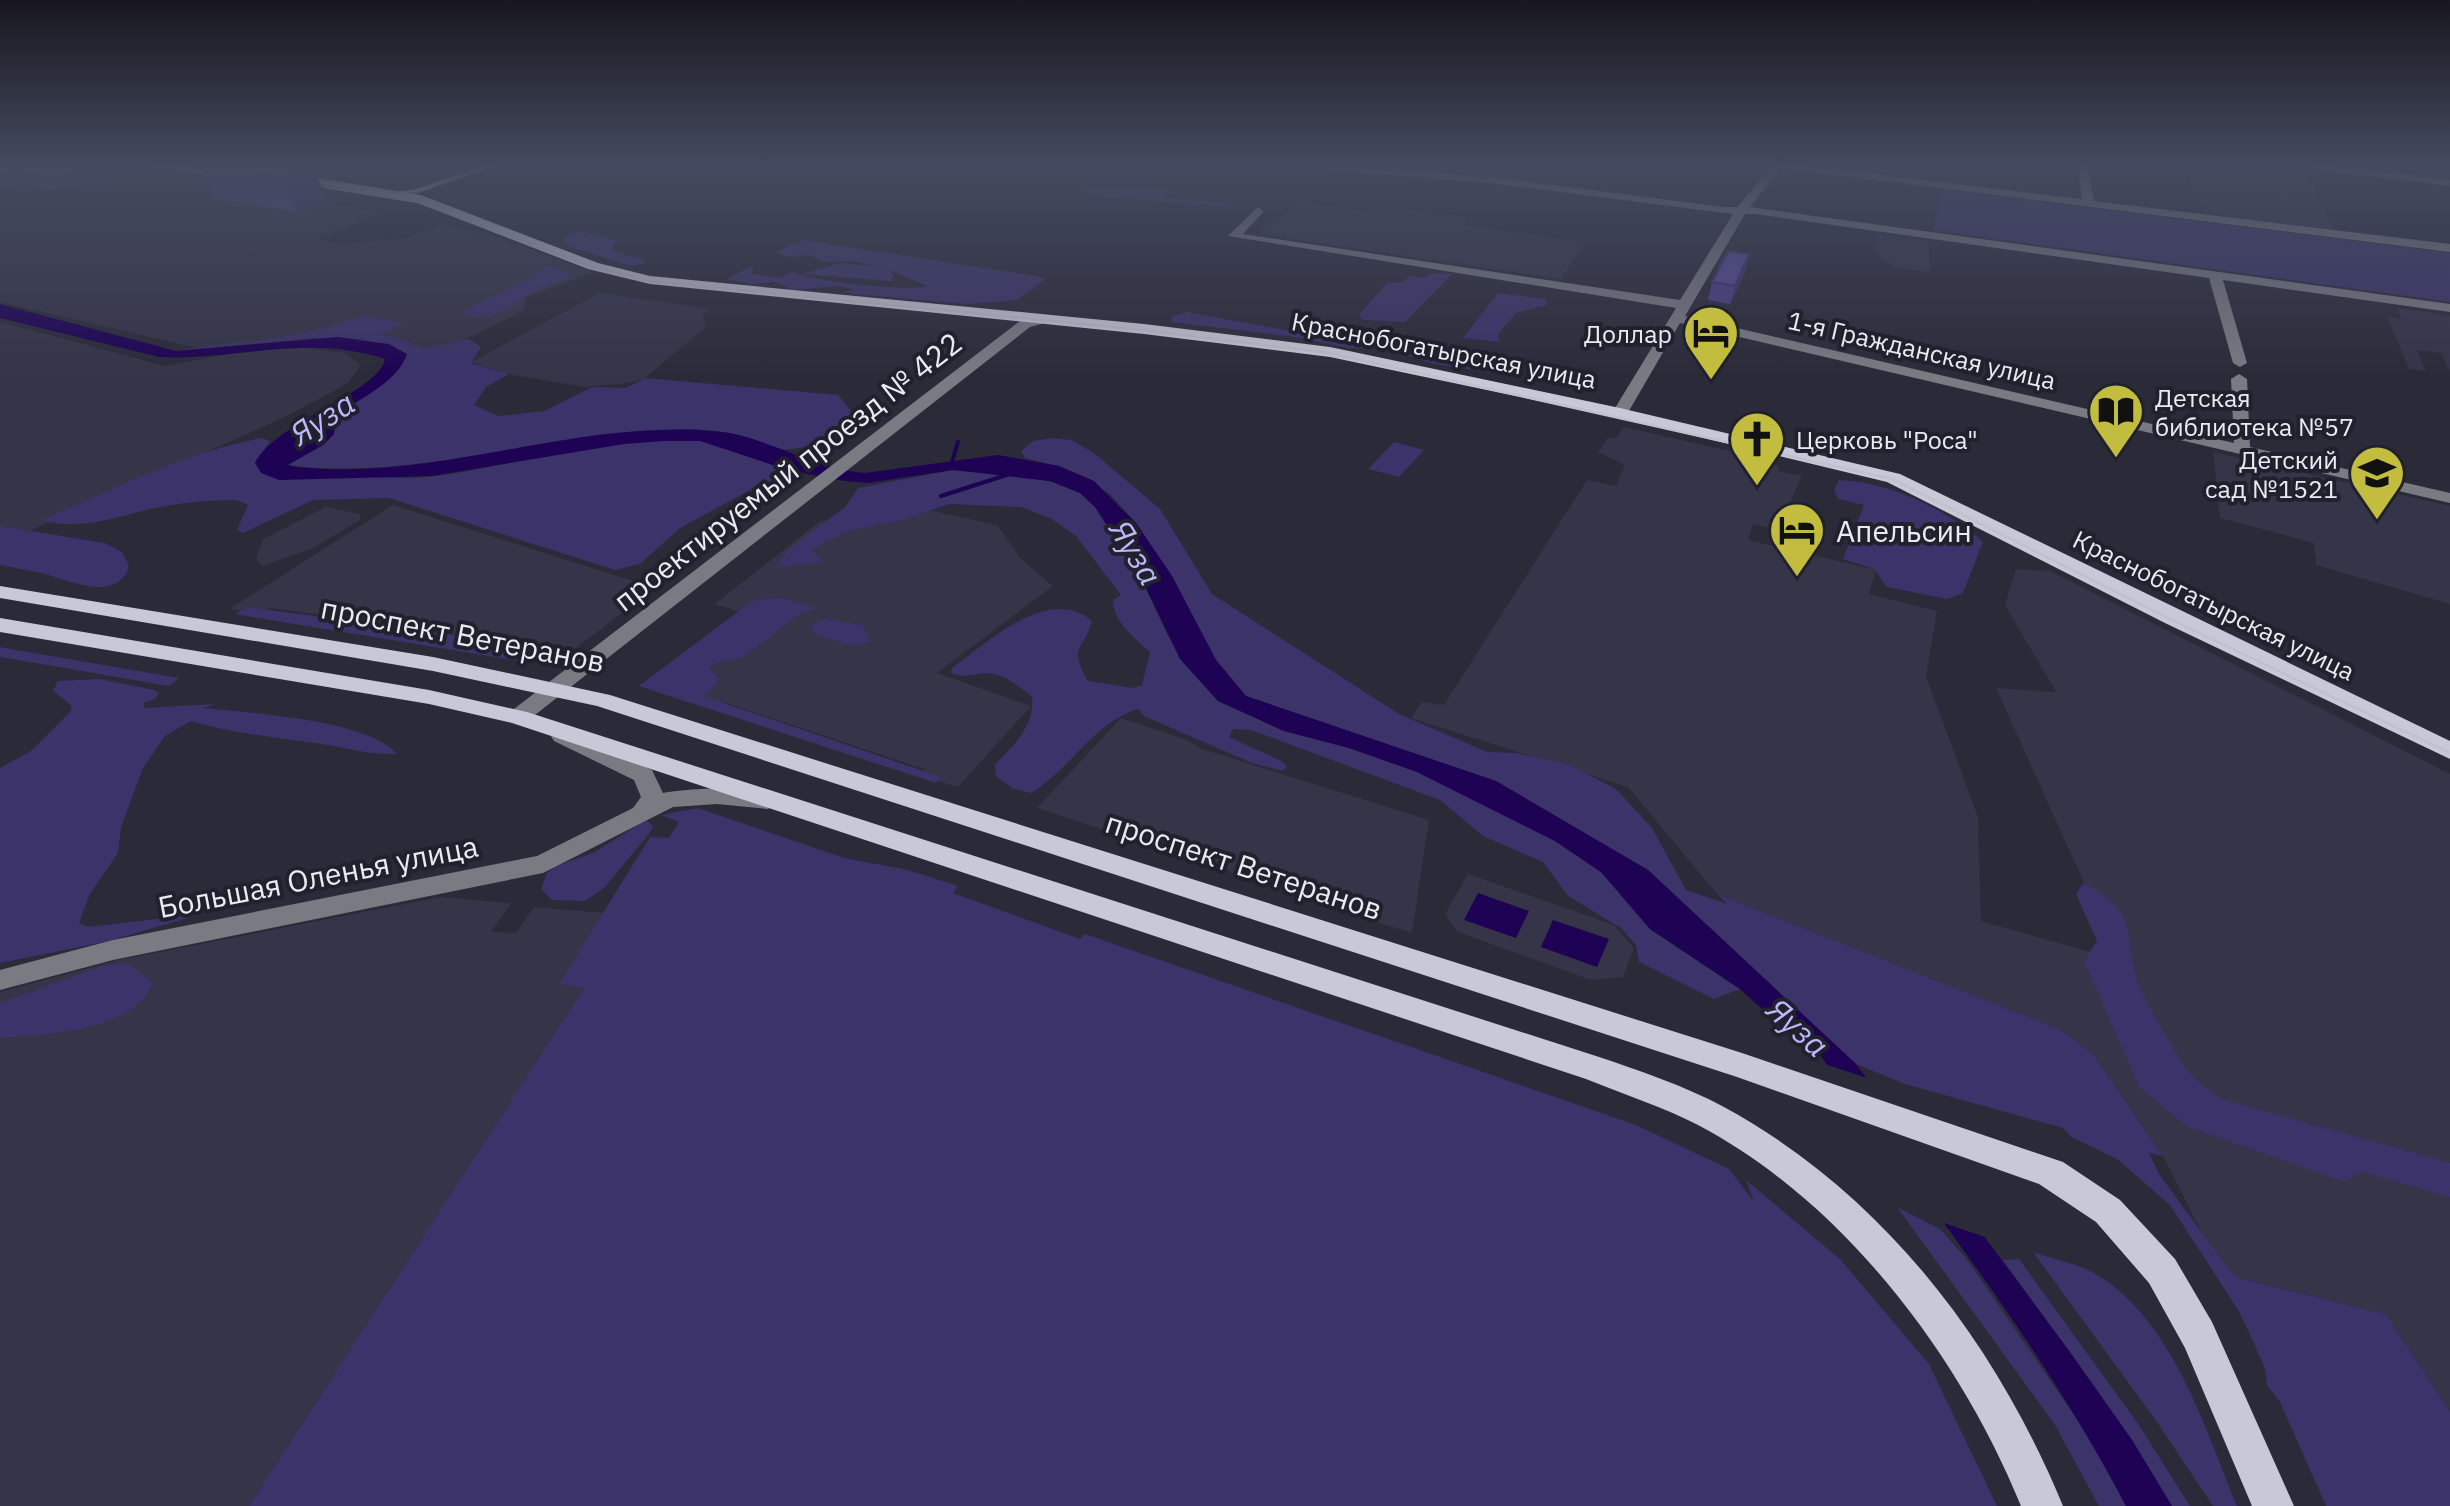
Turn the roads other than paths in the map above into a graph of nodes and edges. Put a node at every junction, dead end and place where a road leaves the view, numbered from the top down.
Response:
1 (513, 236) edge
2 (1236, 236) edge
3 (1724, 236) edge
4 (1932, 236) edge
5 (2354, 236) edge
6 (2450, 248) edge
7 (2215, 275) junction
8 (2450, 308) edge
9 (1679, 312) junction
10 (999, 316) junction
11 (1040, 320) junction
12 (998, 346) junction
13 (1620, 413) junction
14 (2242, 450) junction
15 (2450, 498) edge
16 (0, 592) edge
17 (0, 625) edge
18 (556, 688) junction
19 (525, 719) junction
20 (2450, 751) edge
21 (780, 802) junction
22 (641, 814) junction
23 (0, 980) edge
24 (2042, 1506) edge
25 (2273, 1506) edge

1 - 10 main road, Краснобогатырская улица
2 - 9 street, 1-я Гражданская улица
3 - 9 street
4 - 7 street
5 - 6 street
7 - 8 street
7 - 14 street
9 - 13 street
9 - 14 street, 1-я Гражданская улица
10 - 11 main road, Краснобогатырская улица
10 - 12 street, проектируемый проезд № 422
11 - 12 street, проектируемый проезд № 422
11 - 13 main road, Краснобогатырская улица
12 - 18 street, проектируемый проезд № 422
13 - 20 main road, Краснобогатырская улица
14 - 15 street, 1-я Гражданская улица
16 - 18 main road, проспект Ветеранов
17 - 19 main road
18 - 19 street, проектируемый проезд № 422
18 - 25 main road, проспект Ветеранов
19 - 21 main road
19 - 22 street
21 - 22 street, Большая Оленья улица
21 - 24 main road
22 - 23 street, Большая Оленья улица

